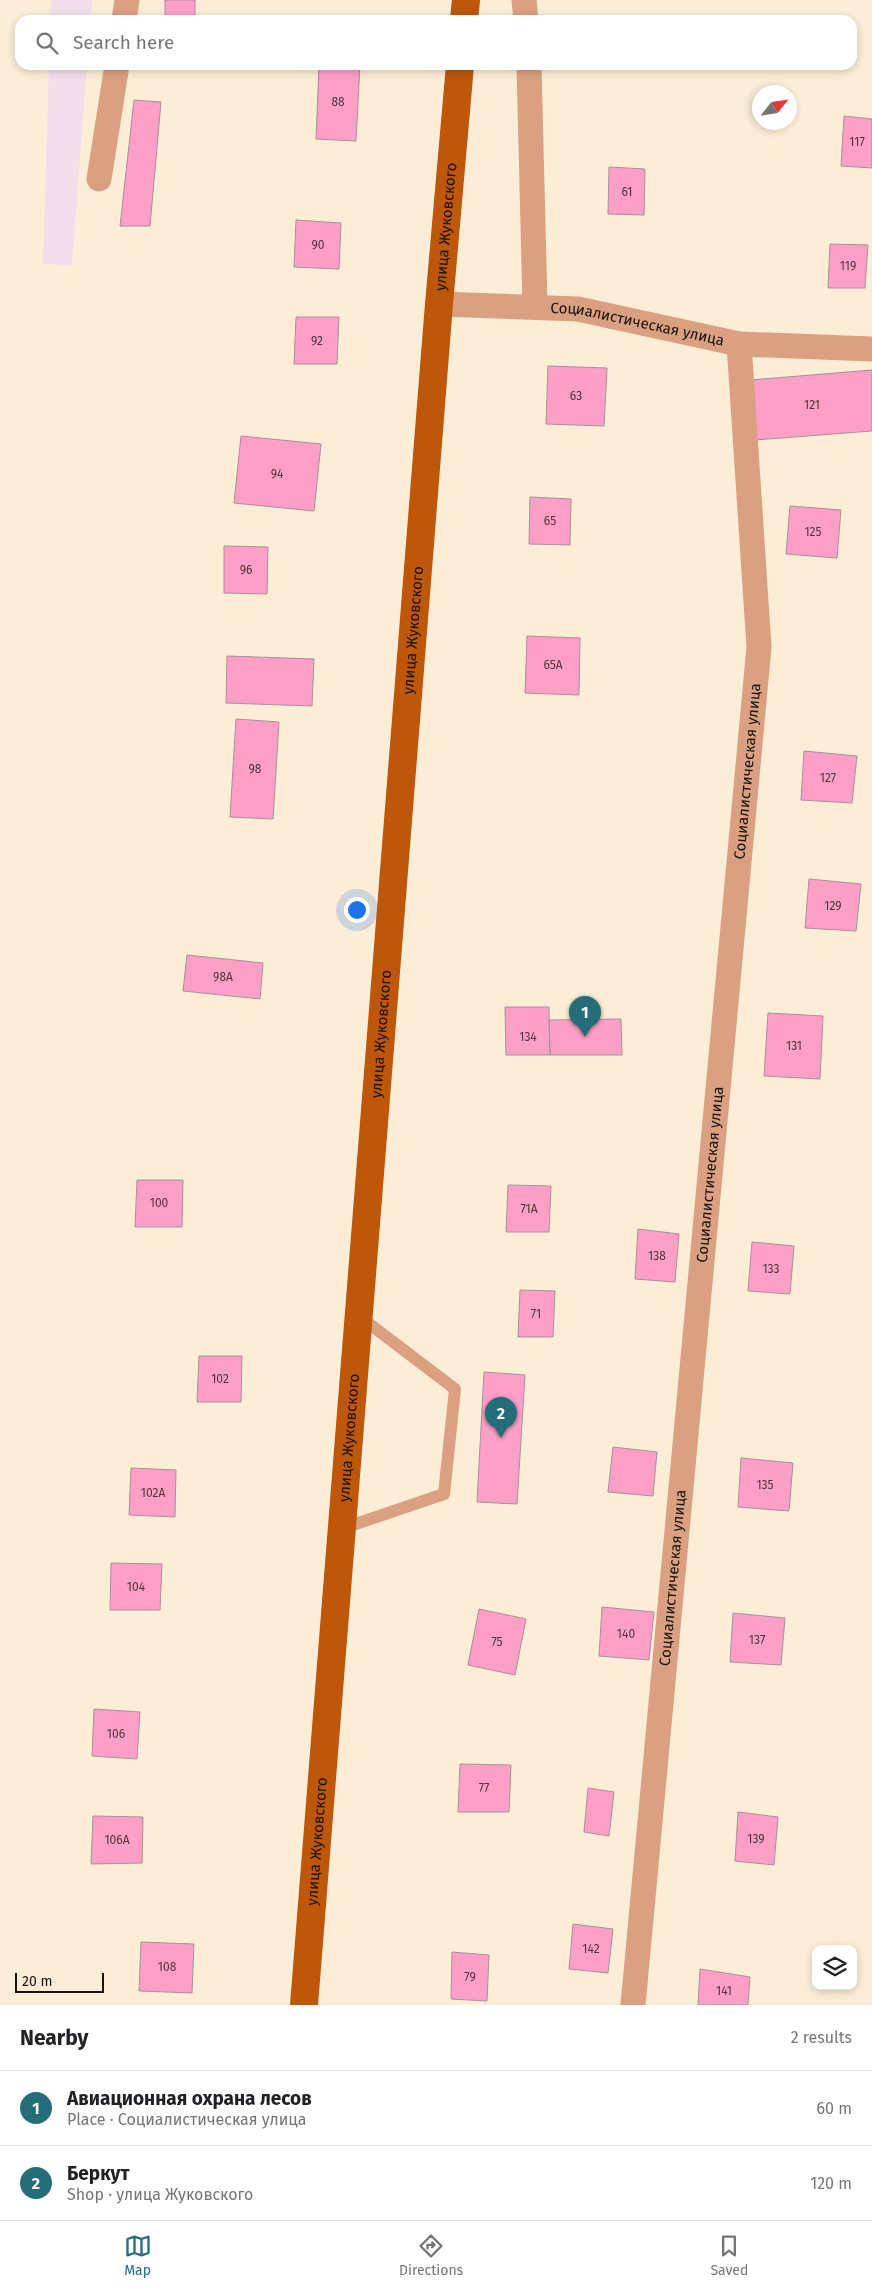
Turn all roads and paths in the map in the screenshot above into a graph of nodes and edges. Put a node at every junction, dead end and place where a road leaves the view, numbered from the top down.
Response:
1 (127, 0) edge
2 (466, 0) edge
3 (524, 0) edge
4 (125, 15) edge
5 (464, 15) edge
6 (526, 15) edge
7 (116, 70) edge
8 (460, 70) edge
9 (529, 70) edge
10 (99, 179) dead end
11 (439, 304) junction
12 (535, 306) junction
13 (739, 344) junction
14 (872, 349) edge
15 (359, 1316) junction
16 (341, 1530) junction
17 (304, 2005) edge
18 (633, 2005) edge

1 - 4 street
2 - 5 main road
3 - 6 street
7 - 10 street
8 - 11 main road, улица Жуковского
9 - 12 street
11 - 12 street, Социалистическая улица
11 - 15 main road, улица Жуковского
12 - 13 street, Социалистическая улица
13 - 14 street, Социалистическая улица
13 - 18 street, Социалистическая улица
15 - 16 main road, улица Жуковского
15 - 16 lane
16 - 17 main road, улица Жуковского

